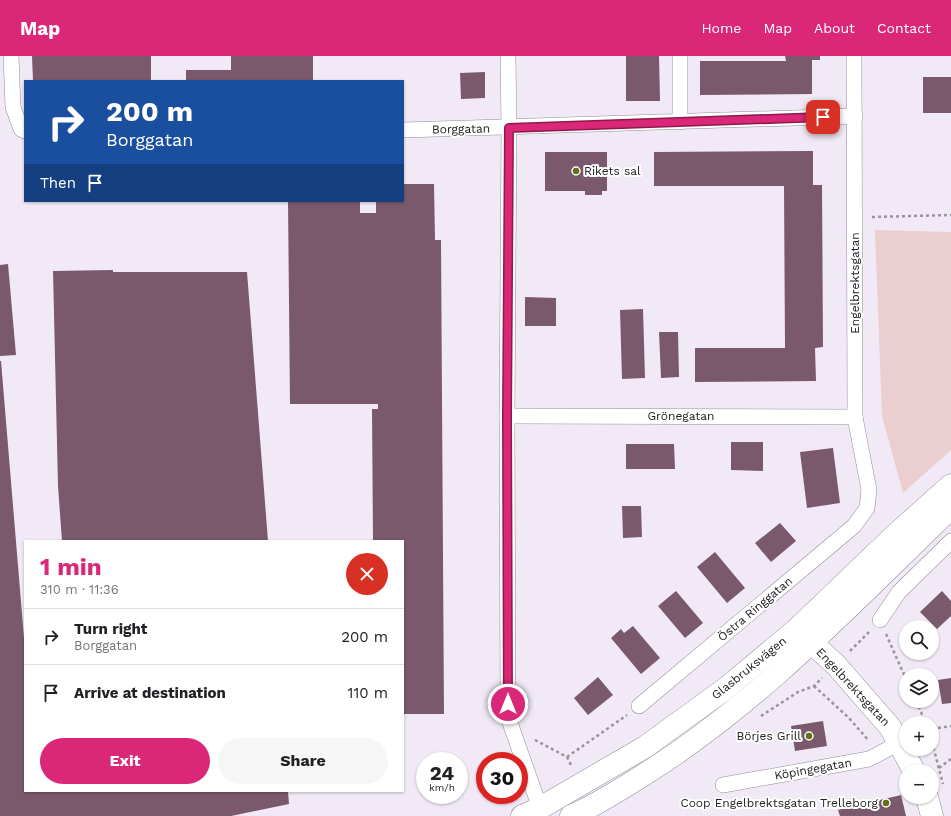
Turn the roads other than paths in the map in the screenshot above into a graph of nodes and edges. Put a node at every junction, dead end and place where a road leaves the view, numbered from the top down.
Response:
1 (11, 56) edge
2 (508, 56) edge
3 (680, 56) edge
4 (854, 56) edge
5 (855, 116) junction
6 (680, 122) junction
7 (509, 128) junction
8 (23, 130) edge
9 (404, 130) edge
10 (507, 416) junction
11 (855, 417) junction
12 (951, 485) edge
13 (867, 508) joint
14 (951, 508) edge
15 (951, 541) edge
16 (880, 620) road end
17 (805, 636) junction
18 (639, 706) road end
19 (891, 748) junction
20 (907, 764) edge
21 (723, 785) dead end
22 (934, 804) edge
23 (531, 812) edge
24 (571, 816) edge
25 (932, 816) edge

1 - 8 street
2 - 7 street
3 - 6 street
4 - 5 street, Engelbrektsgatan
5 - 6 street, Borggatan
5 - 11 street, Engelbrektsgatan
6 - 7 street, Borggatan
7 - 9 street, Borggatan
7 - 10 street
10 - 11 street, Grönegatan
10 - 23 street
11 - 13 street, Engelbrektsgatan
12 - 17 main road, Glasbruksvägen
13 - 18 street, Östra Ringgatan
14 - 17 main road, Glasbruksvägen
15 - 16 street
17 - 19 main road, Engelbrektsgatan
17 - 23 main road, Glasbruksvägen
17 - 24 main road, Glasbruksvägen
19 - 20 main road, Engelbrektsgatan
19 - 21 street, Köpingegatan
22 - 25 main road

